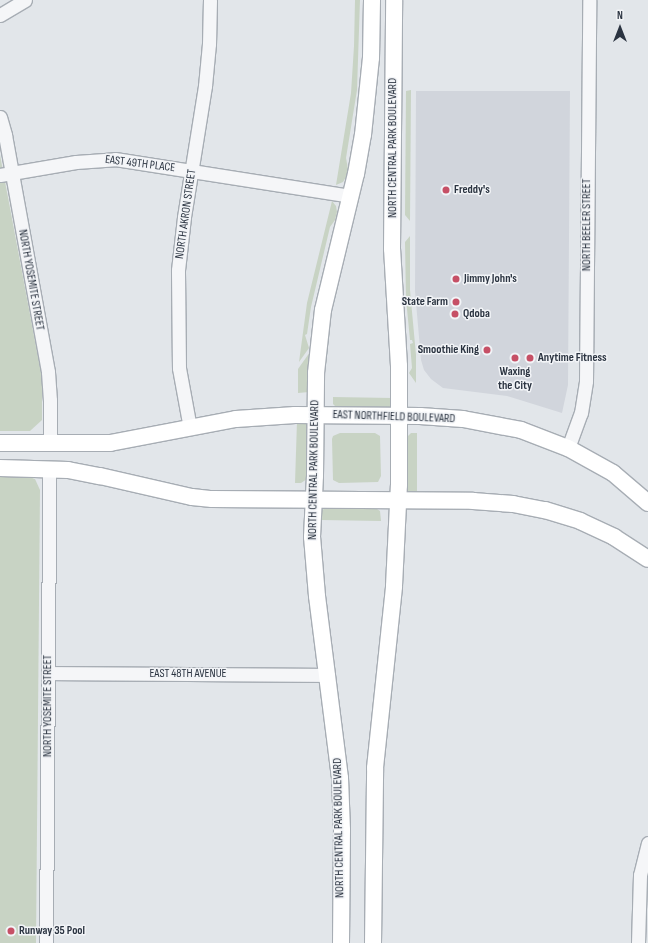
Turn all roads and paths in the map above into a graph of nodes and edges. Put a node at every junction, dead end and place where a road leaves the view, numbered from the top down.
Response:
1 (25, 0) edge
2 (210, 0) edge
3 (372, 0) edge
4 (394, 0) edge
5 (589, 0) edge
6 (0, 15) edge
7 (0, 117) edge
8 (192, 171) junction
9 (6, 174) edge
10 (350, 196) junction
11 (315, 415) junction
12 (399, 415) junction
13 (190, 428) junction
14 (0, 443) edge
15 (50, 443) junction
16 (568, 448) junction
17 (0, 468) edge
18 (49, 469) junction
19 (313, 500) junction
20 (398, 501) junction
21 (648, 503) edge
22 (648, 559) edge
23 (48, 673) junction
24 (328, 675) junction
25 (648, 843) edge
26 (46, 943) edge
27 (341, 943) edge
28 (373, 943) edge
29 (638, 943) edge

1 - 6 street
2 - 8 street, NORTH AKRON STREET
3 - 10 main road, NORTH CENTRAL PARK BOULEVARD
4 - 12 main road, NORTH CENTRAL PARK BOULEVARD
5 - 16 street, NORTH BEELER STREET
7 - 9 street, NORTH YOSEMITE STREET
8 - 9 street, EAST 49TH PLACE
8 - 10 street, EAST 49TH PLACE
8 - 13 street, NORTH AKRON STREET
9 - 15 street, NORTH YOSEMITE STREET
10 - 11 main road, NORTH CENTRAL PARK BOULEVARD
11 - 12 main road, EAST NORTHFIELD BOULEVARD
11 - 13 main road, EAST NORTHFIELD BOULEVARD
11 - 19 main road, NORTH CENTRAL PARK BOULEVARD
12 - 16 main road, EAST NORTHFIELD BOULEVARD
12 - 20 main road, NORTH CENTRAL PARK BOULEVARD
13 - 15 main road, EAST NORTHFIELD BOULEVARD
14 - 15 main road, EAST NORTHFIELD BOULEVARD
16 - 21 main road, EAST NORTHFIELD BOULEVARD
17 - 18 main road
18 - 19 main road
18 - 23 street, NORTH YOSEMITE STREET
19 - 20 main road
19 - 24 main road, NORTH CENTRAL PARK BOULEVARD
20 - 22 main road
20 - 28 main road, NORTH CENTRAL PARK BOULEVARD
23 - 24 street, EAST 48TH AVENUE
23 - 26 street, NORTH YOSEMITE STREET
24 - 27 main road, NORTH CENTRAL PARK BOULEVARD
25 - 29 street

